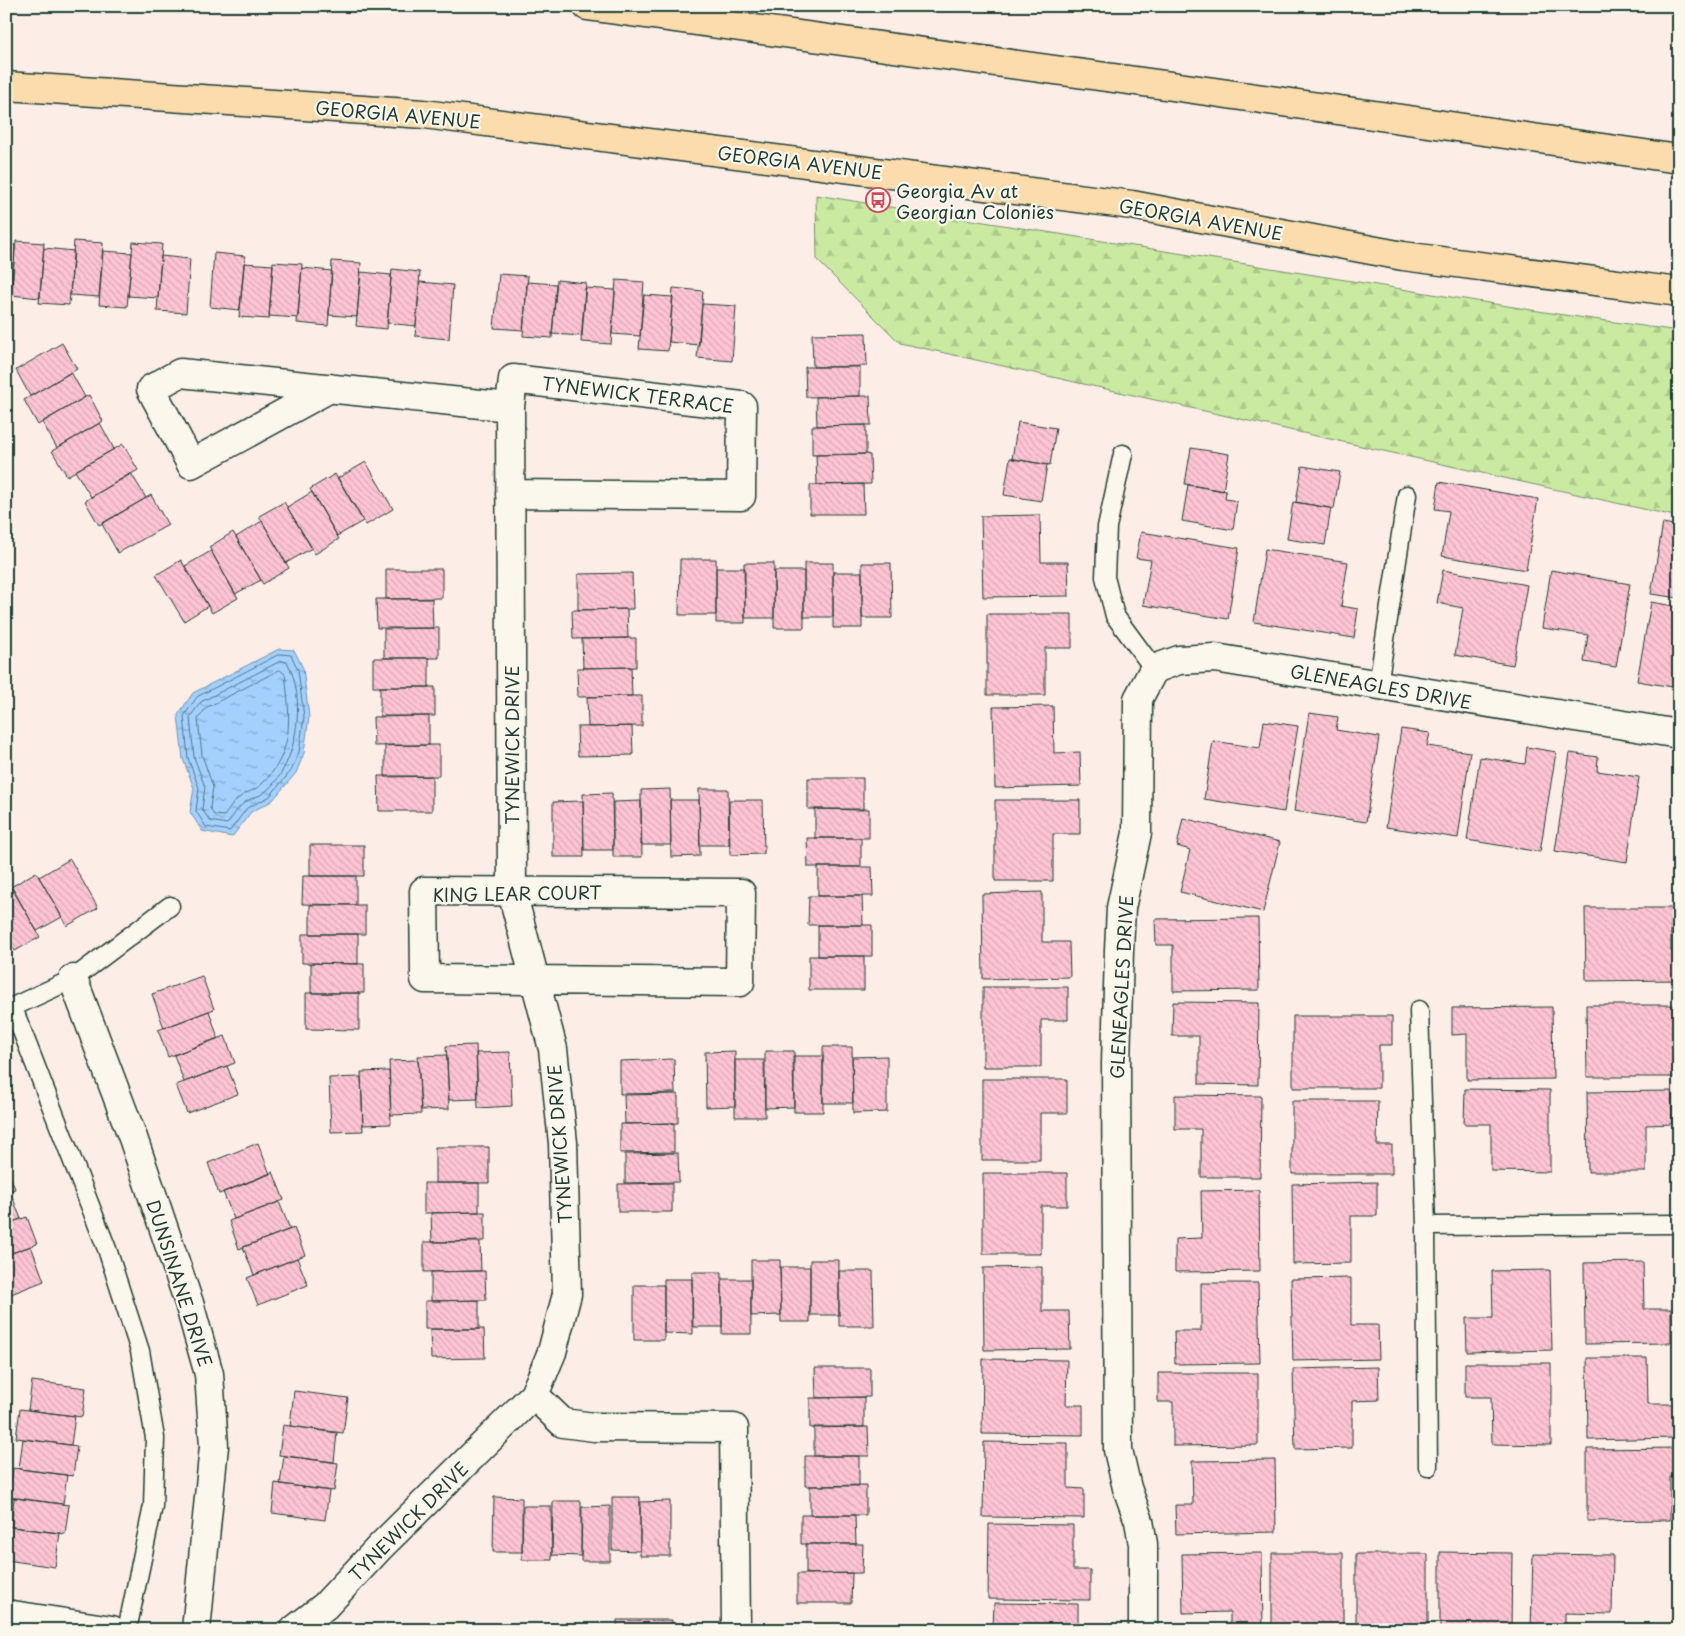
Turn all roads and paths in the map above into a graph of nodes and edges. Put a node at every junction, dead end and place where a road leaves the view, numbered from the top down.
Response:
1 (587, 6) edge
2 (6, 86) edge
3 (1679, 159) edge
4 (1679, 292) edge
5 (330, 388) junction
6 (510, 407) junction
7 (1123, 454) dead end
8 (510, 494) junction
9 (1406, 495) dead end
10 (1154, 669) junction
11 (1378, 685) junction
12 (1679, 734) edge
13 (512, 892) junction
14 (170, 906) dead end
15 (73, 979) junction
16 (534, 980) junction
17 (9, 1009) edge
18 (1418, 1010) dead end
19 (1679, 1224) edge
20 (1426, 1226) junction
21 (534, 1395) junction
22 (1428, 1467) dead end
23 (6, 1614) edge
24 (112, 1630) edge
25 (127, 1630) edge
26 (196, 1630) edge
27 (294, 1630) edge
28 (736, 1630) edge
29 (1143, 1630) edge

1 - 3 main road
2 - 4 main road, GEORGIA AVENUE
5 - 5 street
5 - 6 street
6 - 8 street, TYNEWICK DRIVE
6 - 8 street, TYNEWICK TERRACE
7 - 10 lane
8 - 13 street, TYNEWICK DRIVE
9 - 11 lane
10 - 11 street, GLENEAGLES DRIVE
10 - 29 street, GLENEAGLES DRIVE
11 - 12 street, GLENEAGLES DRIVE
13 - 16 street, TYNEWICK DRIVE
13 - 16 street, KING LEAR COURT
13 - 16 street, KING LEAR COURT
14 - 15 lane
15 - 17 lane
15 - 26 street, DUNSINANE DRIVE
16 - 21 street, TYNEWICK DRIVE
17 - 25 lane
18 - 20 lane
19 - 20 lane
20 - 22 lane
21 - 27 street, TYNEWICK DRIVE
21 - 28 street
23 - 24 street

